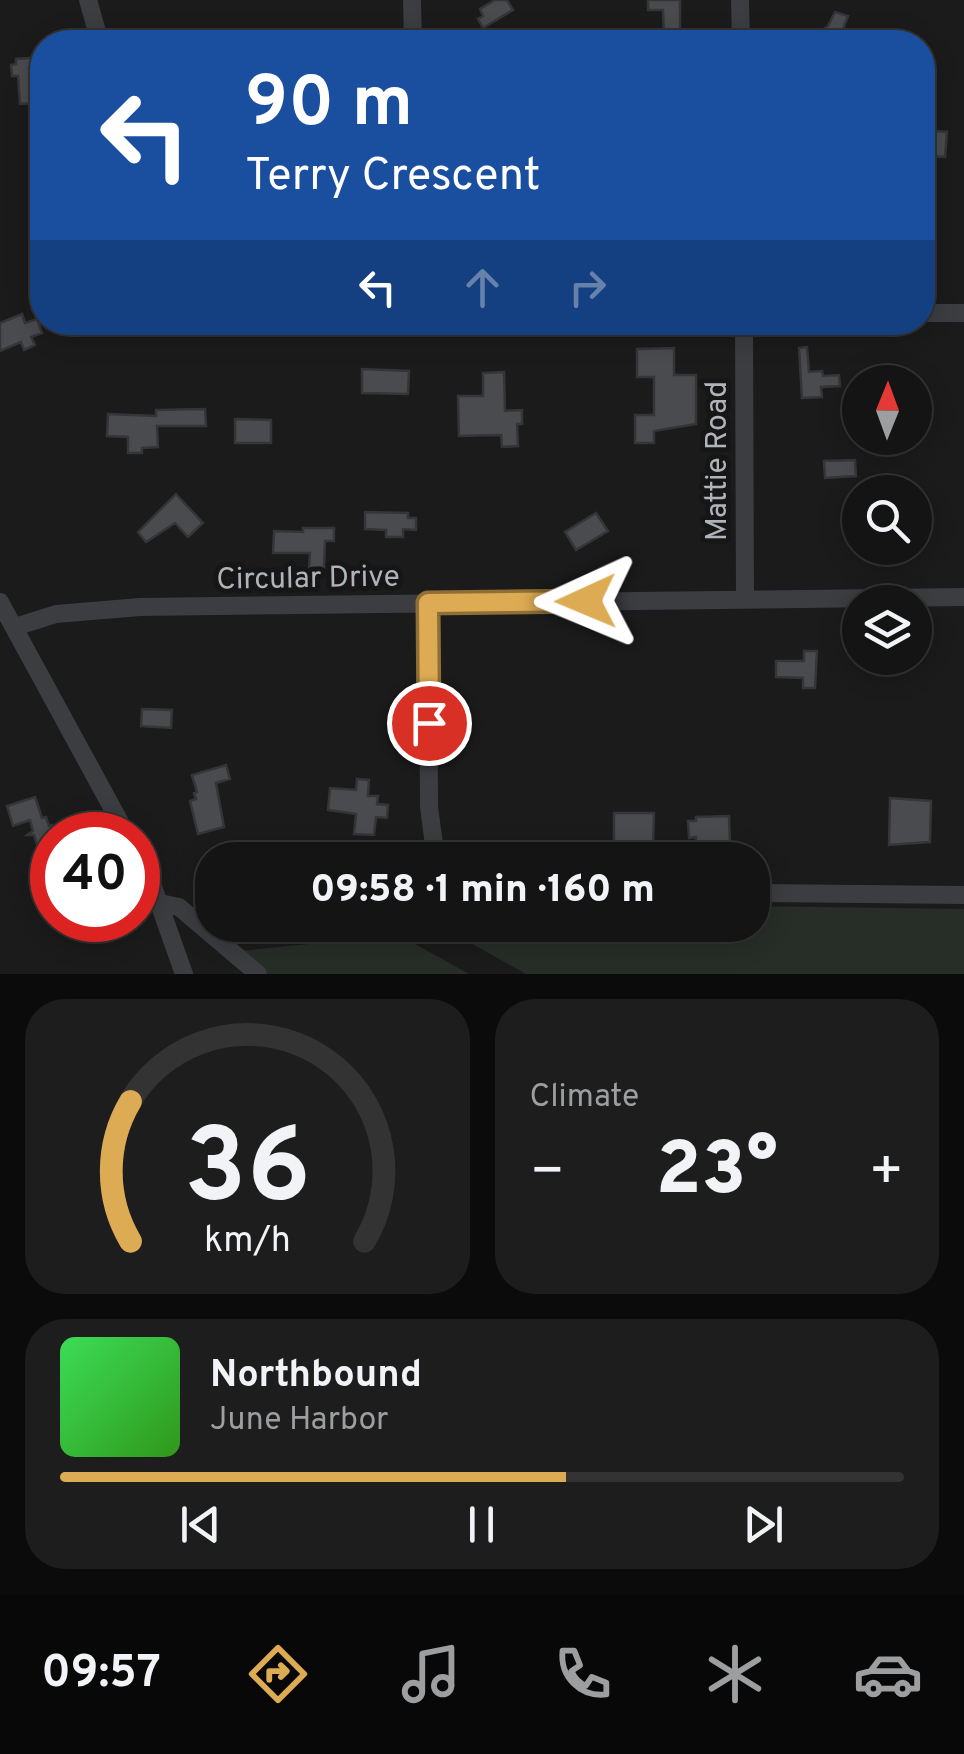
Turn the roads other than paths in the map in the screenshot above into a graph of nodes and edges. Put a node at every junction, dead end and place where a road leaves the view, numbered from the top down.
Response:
1 (88, 0) edge
2 (412, 0) edge
3 (740, 0) edge
4 (97, 30) edge
5 (413, 30) edge
6 (741, 30) edge
7 (935, 313) edge
8 (964, 313) edge
9 (744, 335) edge
10 (964, 596) edge
11 (745, 598) junction
12 (0, 602) edge
13 (428, 603) junction
14 (15, 627) junction
15 (115, 812) edge
16 (434, 842) edge
17 (770, 893) edge
18 (964, 895) edge
19 (160, 903) joint
20 (184, 974) edge
21 (258, 974) edge

1 - 4 street
2 - 5 street
3 - 6 street
7 - 8 street
9 - 11 street, Mattie Road
10 - 11 street, Circular Drive
11 - 13 street, Circular Drive
12 - 14 street
13 - 14 street, Circular Drive
13 - 16 street
14 - 15 street
17 - 18 street
19 - 20 street
19 - 21 street

